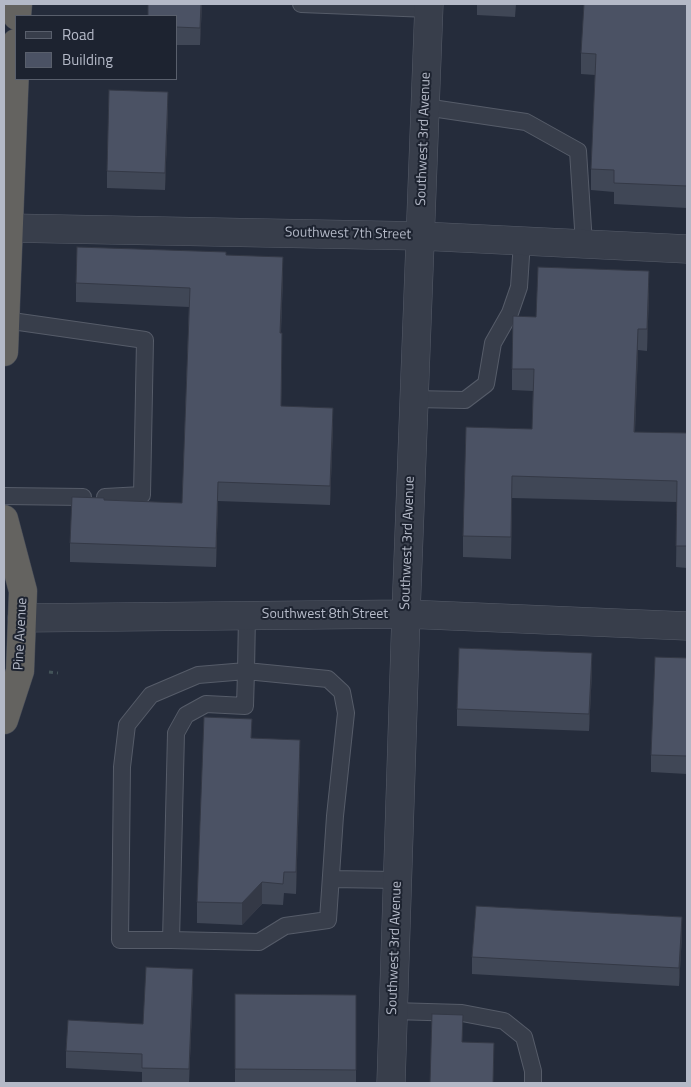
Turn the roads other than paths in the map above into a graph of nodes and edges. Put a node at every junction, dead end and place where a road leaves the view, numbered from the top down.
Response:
1 (301, 4) edge
2 (429, 6) edge
3 (15, 62) edge
4 (426, 107) junction
5 (6, 228) edge
6 (420, 236) junction
7 (522, 241) junction
8 (584, 244) junction
9 (687, 249) edge
10 (5, 320) junction
11 (4, 352) edge
12 (414, 399) junction
13 (4, 496) edge
14 (83, 497) edge
15 (105, 497) edge
16 (4, 518) edge
17 (406, 614) junction
18 (248, 615) junction
19 (22, 618) junction
20 (687, 626) edge
21 (246, 671) junction
22 (4, 720) edge
23 (331, 879) junction
24 (397, 880) junction
25 (171, 940) junction
26 (393, 1011) junction
27 (391, 1083) edge
28 (533, 1083) edge

1 - 2 lane
2 - 4 street, Southwest 3rd Avenue
3 - 5 highway
4 - 6 street, Southwest 3rd Avenue
4 - 8 lane
5 - 6 street, Southwest 7th Street
5 - 10 highway
6 - 7 street, Southwest 7th Street
6 - 12 street, Southwest 3rd Avenue
7 - 8 street, Southwest 7th Street
7 - 12 lane
8 - 9 street, Southwest 7th Street
10 - 11 highway
10 - 15 lane
12 - 17 street, Southwest 3rd Avenue
13 - 14 lane
16 - 19 highway, Pine Avenue
17 - 18 street, Southwest 8th Street
17 - 20 street, Southwest 8th Street
17 - 24 street, Southwest 3rd Avenue
18 - 19 street, Southwest 8th Street
18 - 21 lane
19 - 22 highway, Pine Avenue
21 - 23 lane
21 - 25 lane
21 - 25 lane
23 - 24 lane
23 - 25 lane
24 - 26 street, Southwest 3rd Avenue
26 - 27 street, Southwest 3rd Avenue
26 - 28 lane

